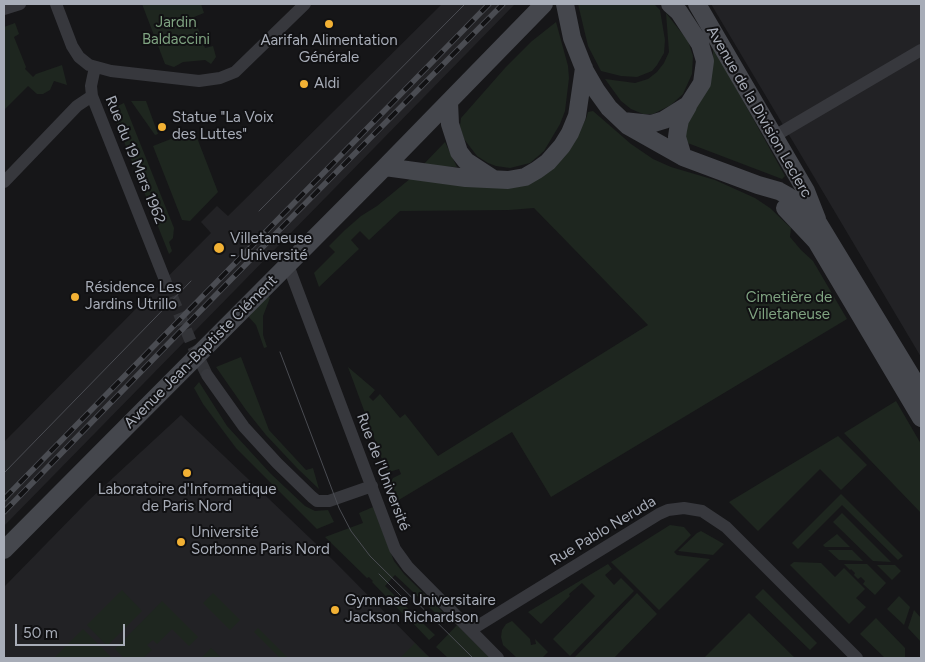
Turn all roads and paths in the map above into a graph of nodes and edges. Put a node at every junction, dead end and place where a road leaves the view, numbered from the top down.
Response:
1 (20, 4) edge
2 (56, 4) edge
3 (305, 4) edge
4 (544, 4) edge
5 (565, 4) edge
6 (670, 4) edge
7 (697, 4) edge
8 (4, 10) edge
9 (921, 50) edge
10 (95, 68) junction
11 (584, 68) junction
12 (92, 96) junction
13 (449, 102) junction
14 (688, 105) junction
15 (621, 120) junction
16 (773, 137) junction
17 (684, 157) junction
18 (385, 167) junction
19 (493, 179) junction
20 (4, 182) edge
21 (758, 185) junction
22 (818, 221) junction
23 (288, 265) junction
24 (165, 280) tunnel mouth
25 (207, 375) tunnel mouth
26 (921, 392) edge
27 (921, 418) edge
28 (372, 486) junction
29 (4, 550) edge
30 (471, 630) junction
31 (498, 658) edge
32 (857, 658) edge

1 - 8 street
2 - 10 street
3 - 10 street
4 - 13 street, Avenue Jean-Baptiste Clément
5 - 11 street, Avenue de la Division Leclerc
6 - 14 street
7 - 16 street, Avenue de la Division Leclerc
9 - 16 street
10 - 12 street, Rue du 19 Mars 1962
11 - 15 street, Avenue de la Division Leclerc
11 - 19 street
12 - 20 street
12 - 24 street, Rue du 19 Mars 1962
13 - 18 street, Avenue Jean-Baptiste Clément
13 - 19 street
14 - 15 street
14 - 17 street
15 - 17 street, Avenue de la Division Leclerc
16 - 22 street, Avenue de la Division Leclerc
17 - 21 street, Avenue de la Division Leclerc
18 - 19 street
18 - 23 street, Avenue Jean-Baptiste Clément
21 - 22 street, Avenue de la Division Leclerc
21 - 27 street, Avenue de la Division Leclerc
22 - 26 street, Avenue de la Division Leclerc
23 - 28 street, Rue de l'Université
23 - 29 street, Avenue Jean-Baptiste Clément
25 - 28 street
28 - 30 street, Rue de l'Université
30 - 31 street, Rue de l'Université
30 - 32 street, Rue Pablo Neruda

